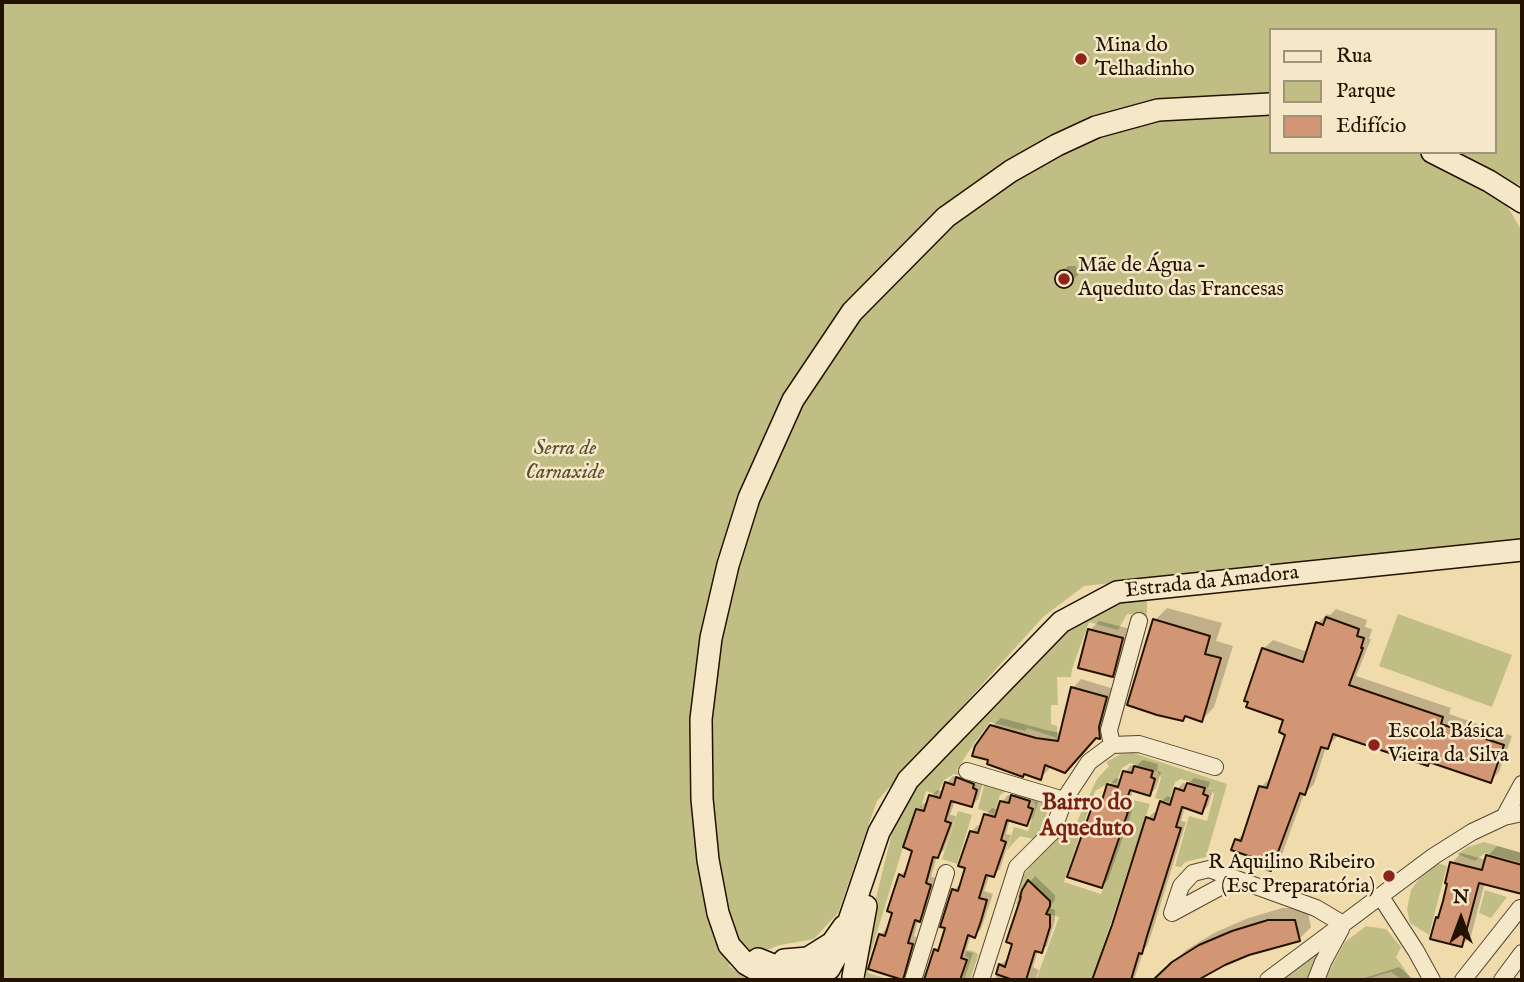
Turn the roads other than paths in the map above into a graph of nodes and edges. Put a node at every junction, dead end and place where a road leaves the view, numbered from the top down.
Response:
1 (1268, 104) edge
2 (1436, 154) edge
3 (1522, 202) edge
4 (1522, 550) edge
5 (1139, 621) dead end
6 (1112, 745) junction
7 (1215, 767) dead end
8 (967, 771) dead end
9 (1522, 784) edge
10 (1064, 800) junction
11 (1522, 813) edge
12 (1504, 817) junction
13 (879, 832) junction
14 (946, 873) dead end
15 (1235, 879) dead end
16 (1381, 897) junction
17 (1522, 909) edge
18 (718, 913) junction
19 (851, 916) junction
20 (1343, 924) junction
21 (1522, 953) edge
22 (751, 956) junction
23 (817, 974) edge
24 (854, 979) edge
25 (774, 980) edge
26 (913, 980) edge
27 (981, 980) edge
28 (1268, 980) edge
29 (1316, 980) edge
30 (1432, 980) edge
31 (1463, 980) edge
32 (1502, 980) edge

1 - 18 street
2 - 3 street
4 - 13 street, Estrada da Amadora
5 - 6 street
6 - 7 street
6 - 10 street
8 - 10 street
9 - 12 street
10 - 27 street
11 - 12 street
12 - 16 street
13 - 19 street, Estrada da Amadora
13 - 24 street, Estrada da Amadora
14 - 26 street
15 - 20 street
16 - 20 street
16 - 30 street
17 - 31 street
18 - 22 street
18 - 25 street
19 - 22 street
19 - 23 street, Estrada da Amadora
20 - 28 street
20 - 29 street
21 - 32 street
22 - 23 street
23 - 24 street

